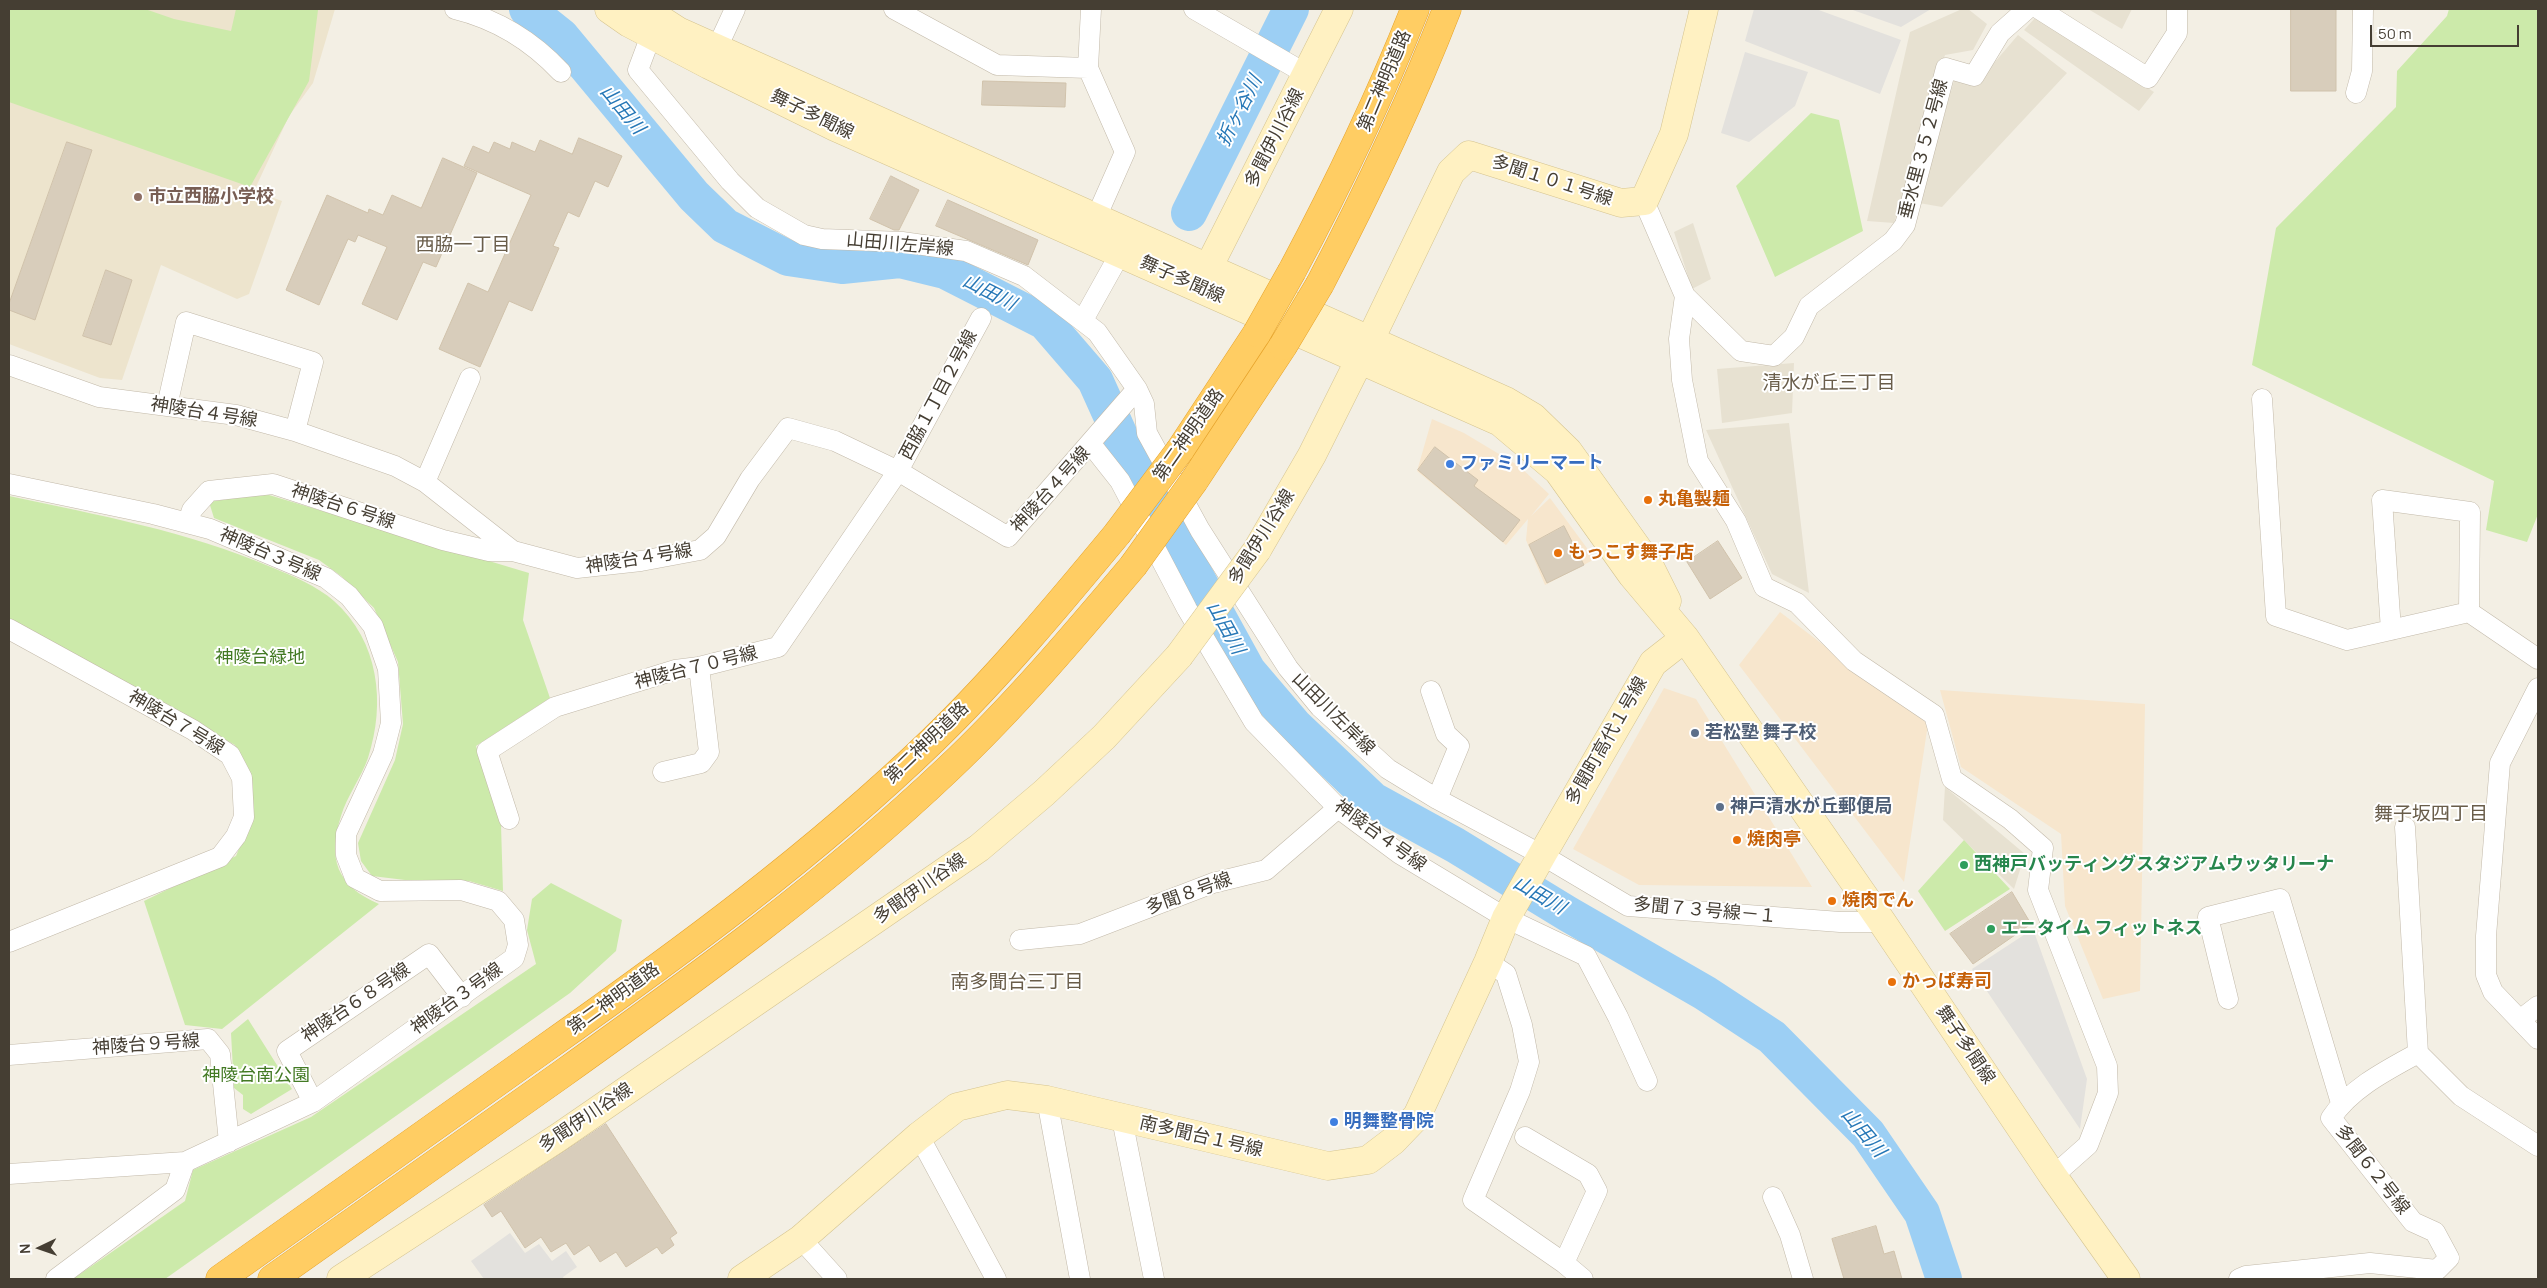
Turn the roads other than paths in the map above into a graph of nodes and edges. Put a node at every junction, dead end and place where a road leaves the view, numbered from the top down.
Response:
1 (455, 9) edge
2 (609, 9) edge
3 (736, 9) edge
4 (894, 9) edge
5 (1091, 9) edge
6 (1340, 9) edge
7 (1415, 9) edge
8 (1447, 9) edge
9 (1704, 9) edge
10 (2026, 9) edge
11 (2176, 9) edge
12 (2363, 9) edge
13 (1199, 10) edge
14 (2049, 11) edge
15 (651, 20) edge
16 (712, 57) junction
17 (1088, 68) junction
18 (562, 72) dead end
19 (1308, 75) junction
20 (2356, 93) dead end
21 (1644, 201) junction
22 (1092, 228) junction
23 (1121, 252) junction
24 (1204, 277) junction
25 (1685, 296) junction
26 (981, 318) dead end
27 (1083, 320) junction
28 (1365, 349) junction
29 (9, 365) edge
30 (470, 378) dead end
31 (1137, 389) junction
32 (2262, 399) dead end
33 (166, 406) junction
34 (295, 431) junction
35 (1090, 442) junction
36 (898, 471) junction
37 (425, 482) junction
38 (9, 484) edge
39 (188, 522) junction
40 (513, 551) junction
41 (2469, 612) junction
42 (9, 629) edge
43 (2391, 630) junction
44 (1685, 638) junction
45 (2538, 659) edge
46 (699, 667) junction
47 (2538, 688) edge
48 (1431, 691) dead end
49 (662, 772) dead end
50 (1437, 799) junction
51 (1338, 808) junction
52 (509, 819) dead end
53 (2405, 827) dead end
54 (1542, 855) junction
55 (1506, 918) junction
56 (1882, 922) junction
57 (1020, 940) dead end
58 (9, 942) edge
59 (1488, 962) junction
60 (462, 997) junction
61 (2228, 999) dead end
62 (2538, 1006) edge
63 (2520, 1020) junction
64 (2538, 1039) edge
65 (2418, 1054) junction
66 (9, 1055) edge
67 (1647, 1081) dead end
68 (1047, 1100) junction
69 (313, 1102) junction
70 (2336, 1110) junction
71 (1122, 1119) junction
72 (919, 1136) junction
73 (1525, 1136) dead end
74 (228, 1142) junction
75 (2538, 1146) edge
76 (185, 1162) junction
77 (9, 1174) edge
78 (2053, 1176) junction
79 (1773, 1197) dead end
80 (801, 1239) junction
81 (1564, 1263) junction
82 (56, 1279) edge
83 (220, 1279) edge
84 (272, 1279) edge
85 (341, 1279) edge
86 (742, 1279) edge
87 (837, 1279) edge
88 (996, 1279) edge
89 (1080, 1279) edge
90 (1154, 1279) edge
91 (1583, 1279) edge
92 (1803, 1279) edge
93 (2126, 1279) edge
94 (2239, 1279) edge

1 - 18 street
2 - 15 street, 舞子多聞線
3 - 16 street
4 - 17 street
5 - 17 street
6 - 19 street, 多聞伊川谷線
7 - 83 highway, 第二神明道路, bridge
8 - 84 highway, 第二神明道路, bridge
9 - 21 street
10 - 25 street, 垂水里３５２号線
11 - 14 street
12 - 20 street
13 - 19 street
15 - 16 street, 舞子多聞線
15 - 27 street, 山田川左岸線
16 - 22 street, 舞子多聞線
17 - 22 street
19 - 24 street, 多聞伊川谷線
21 - 25 street
21 - 28 street, 多聞１０１号線
22 - 23 street, 舞子多聞線
22 - 24 street, 舞子多聞線
23 - 24 street, 舞子多聞線
23 - 27 street
24 - 28 street, 舞子多聞線
25 - 78 street
26 - 36 street, 西脇１丁目２号線
27 - 31 street, 山田川左岸線
28 - 44 street, 舞子多聞線
28 - 85 street, 多聞伊川谷線, bridge
29 - 33 street, 神陵台４号線
30 - 37 street
31 - 35 street
31 - 50 street, 山田川左岸線
32 - 43 street
33 - 34 street, 神陵台４号線
33 - 34 street
34 - 37 street, 神陵台４号線
35 - 36 street, 神陵台４号線
35 - 51 street, 神陵台４号線
36 - 40 street, 神陵台４号線
36 - 46 street, 神陵台７０号線
37 - 40 street, 神陵台４号線
38 - 39 street, 神陵台３号線
39 - 40 street, 神陵台６号線
39 - 60 street, 神陵台３号線
41 - 43 street
41 - 43 street
41 - 45 street
42 - 58 street, 神陵台７号線
44 - 54 street, 多聞町高代１号線
44 - 56 street, 舞子多聞線
46 - 49 street
46 - 52 street, 神陵台７０号線
47 - 63 street
48 - 50 street
50 - 54 street, 山田川左岸線
51 - 55 street, 神陵台４号線
51 - 57 street, 多聞８号線
53 - 65 street
54 - 55 street, 南多聞台１号線
54 - 56 street, 多聞７３号線－１
55 - 59 street, 南多聞台１号線
55 - 67 street, 神陵台４号線
56 - 78 street, 舞子多聞線
59 - 71 street, 南多聞台１号線
59 - 81 street
60 - 69 street, 神陵台３号線
60 - 69 street, 神陵台６８号線
61 - 70 street
62 - 63 street
63 - 64 street
65 - 70 street
65 - 75 street
66 - 74 street, 神陵台９号線
68 - 71 street, 南多聞台１号線
68 - 72 street, 南多聞台１号線
68 - 89 street
69 - 74 street, 神陵台３号線
70 - 94 street, 多聞６２号線
71 - 90 street
72 - 80 street, 南多聞台１号線
72 - 88 street
73 - 81 street
74 - 76 street, 神陵台３号線
76 - 77 street
76 - 82 street
78 - 93 street, 舞子多聞線
79 - 92 street
80 - 86 street, 南多聞台１号線
80 - 87 street
81 - 91 street

